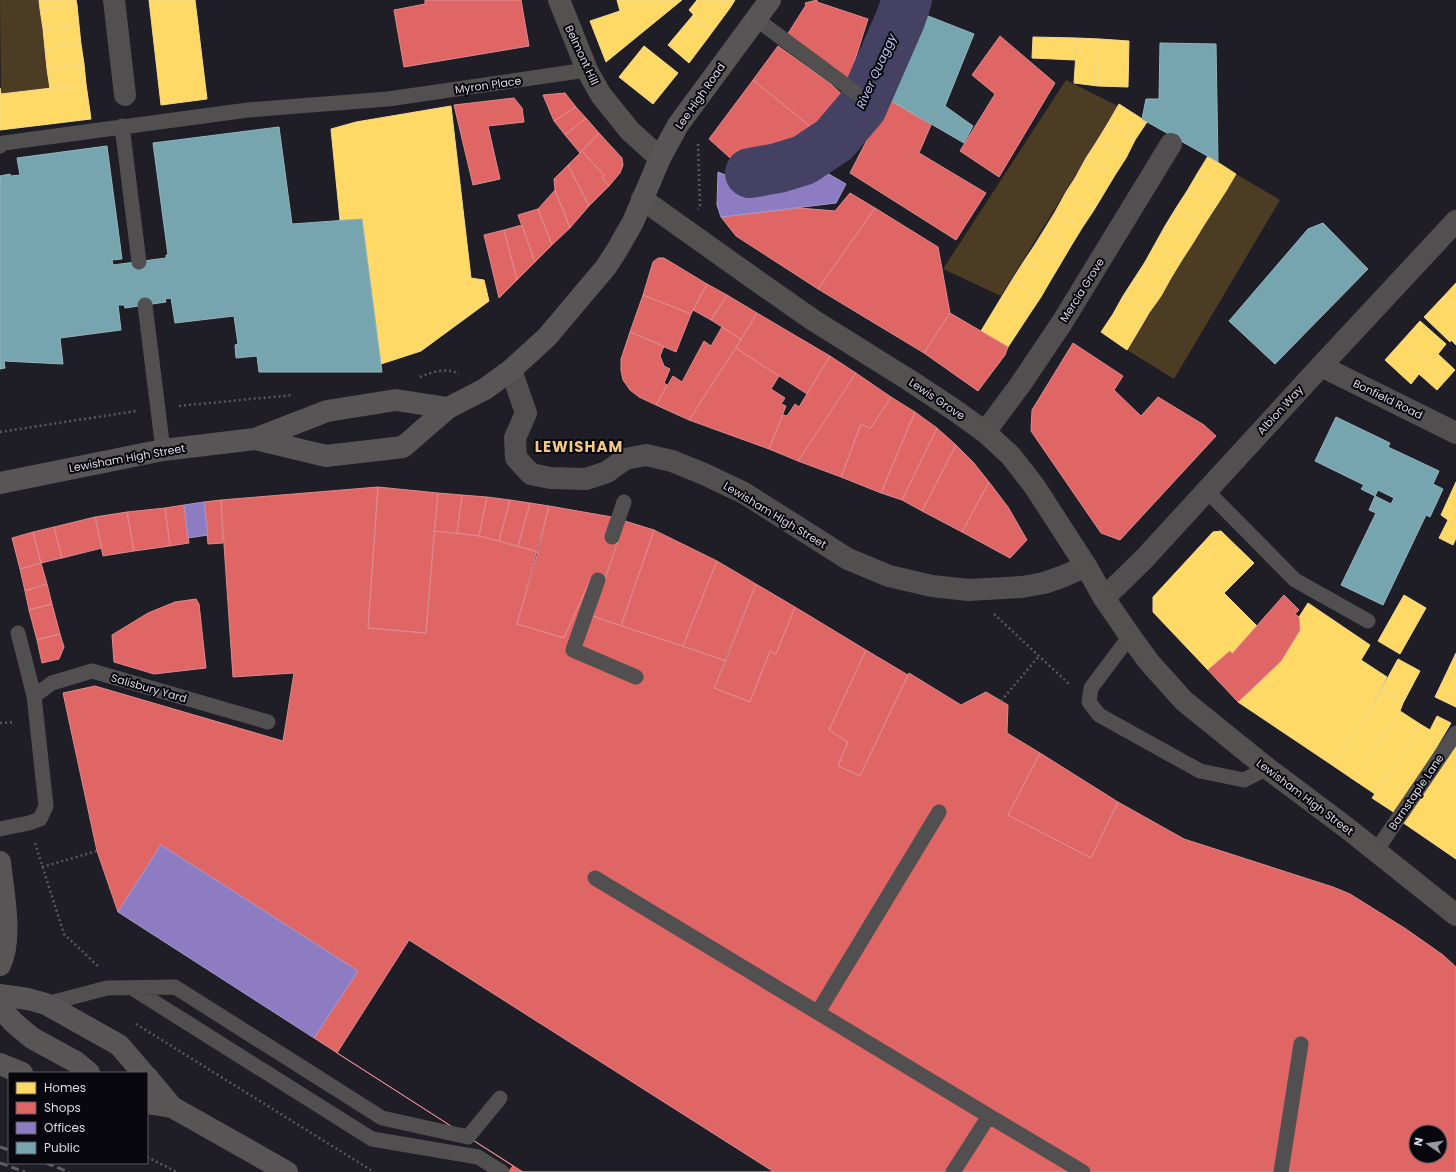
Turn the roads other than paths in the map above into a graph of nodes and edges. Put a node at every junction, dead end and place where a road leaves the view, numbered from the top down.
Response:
1 (114, 0) edge
2 (559, 0) edge
3 (770, 0) edge
4 (756, 19) junction
5 (587, 70) junction
6 (125, 95) dead end
7 (859, 95) dead end
8 (122, 126) junction
9 (1171, 144) dead end
10 (0, 146) edge
11 (660, 158) junction
12 (642, 198) junction
13 (1456, 221) edge
14 (140, 262) dead end
15 (145, 305) dead end
16 (1321, 366) junction
17 (511, 370) junction
18 (448, 408) junction
19 (985, 432) junction
20 (1456, 433) edge
21 (255, 439) junction
22 (163, 450) junction
23 (0, 483) edge
24 (1207, 491) junction
25 (624, 502) dead end
26 (612, 537) dead end
27 (1086, 566) junction
28 (598, 580) dead end
29 (1104, 598) junction
30 (1368, 621) dead end
31 (18, 633) dead end
32 (1130, 636) junction
33 (1158, 673) joint
34 (636, 677) dead end
35 (34, 696) junction
36 (268, 722) dead end
37 (1456, 733) edge
38 (1267, 768) junction
39 (939, 812) dead end
40 (0, 829) edge
41 (1376, 851) junction
42 (0, 862) edge
43 (595, 878) dead end
44 (1456, 915) edge
45 (0, 965) edge
46 (132, 988) junction
47 (0, 995) edge
48 (46, 1004) junction
49 (0, 1007) edge
50 (818, 1012) junction
51 (1301, 1044) dead end
52 (0, 1064) edge
53 (20, 1072) edge
54 (87, 1072) edge
55 (142, 1072) edge
56 (148, 1078) edge
57 (500, 1098) dead end
58 (148, 1103) edge
59 (172, 1107) junction
60 (989, 1116) junction
61 (287, 1172) edge
62 (502, 1172) edge
63 (953, 1172) edge
64 (1083, 1172) edge
65 (1281, 1172) edge

1 - 6 street
2 - 5 street, Belmont Hill
3 - 4 highway, Lee High Road
4 - 7 lane
4 - 11 highway, Lee High Road
5 - 8 lane, Myron Place
5 - 11 street, Belmont Hill
8 - 10 lane, Myron Place
8 - 14 lane
9 - 19 street, Mercia Grove
11 - 12 highway, Lee High Road
12 - 17 highway, Lewisham High Street
12 - 19 street, Lewis Grove
13 - 16 street, Albion Way
15 - 22 lane
16 - 20 street, Bonfield Road
16 - 24 street, Albion Way
17 - 18 highway, Lewisham High Street
17 - 27 street, Lewisham High Street
18 - 21 highway, Lewisham High Street
18 - 21 highway, Lewisham High Street
19 - 27 street, Lewis Grove
21 - 22 highway, Lewisham High Street
22 - 23 highway, Lewisham High Street
24 - 29 street, Albion Way
24 - 30 lane
25 - 26 lane
27 - 29 street, Lewis Grove
28 - 34 lane
29 - 32 street, Lewis Grove
31 - 35 lane
32 - 33 street, Lewis Grove
32 - 38 lane
33 - 38 street, Lewisham High Street
35 - 36 lane, Salisbury Yard
35 - 40 lane
37 - 41 lane, Barnstaple Lane
38 - 41 street, Lewisham High Street
39 - 50 lane
41 - 44 street, Lewisham High Street
42 - 45 highway
43 - 50 lane
46 - 48 lane
46 - 57 lane
46 - 62 lane
47 - 48 highway
48 - 55 highway
49 - 54 highway
50 - 60 lane
51 - 65 lane
52 - 53 highway
56 - 59 highway
58 - 59 highway
59 - 61 highway
60 - 63 lane
60 - 64 lane

